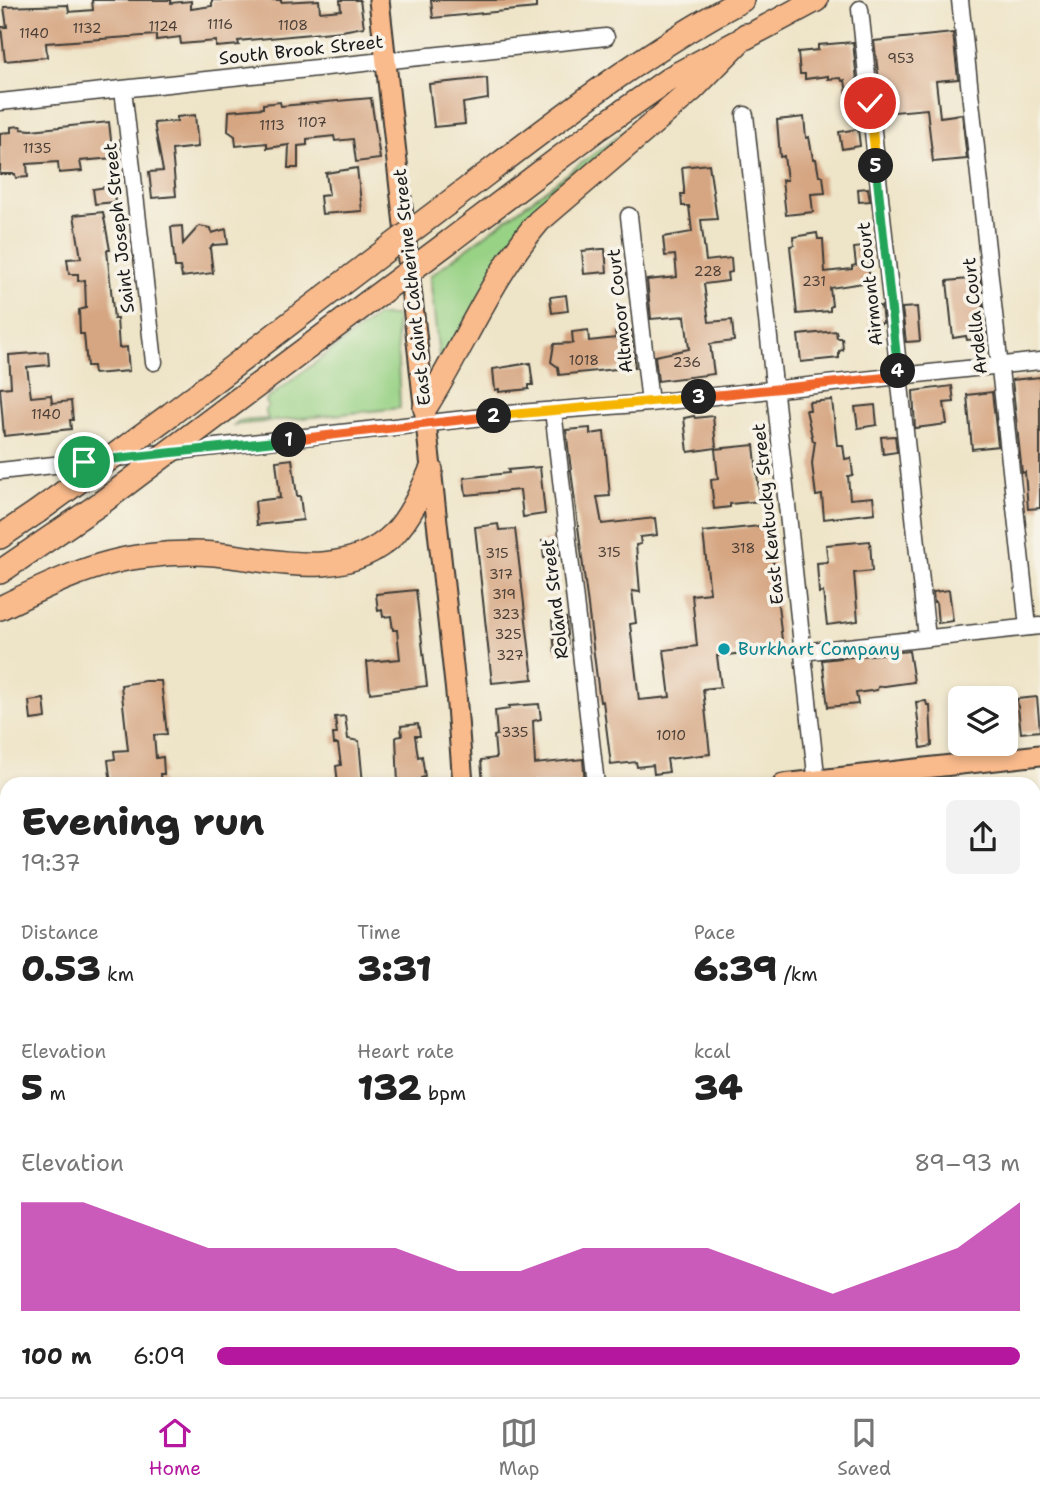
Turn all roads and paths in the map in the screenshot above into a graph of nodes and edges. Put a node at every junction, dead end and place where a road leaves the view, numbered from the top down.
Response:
1 (379, 0) edge
2 (742, 0) edge
3 (816, 0) edge
4 (960, 0) edge
5 (860, 9) dead end
6 (607, 37) dead end
7 (387, 60) junction
8 (710, 63) junction
9 (123, 89) junction
10 (0, 102) edge
11 (745, 116) dead end
12 (629, 216) dead end
13 (1040, 361) edge
14 (154, 362) dead end
15 (1000, 365) junction
16 (899, 376) junction
17 (774, 389) junction
18 (650, 403) junction
19 (553, 410) junction
20 (426, 416) junction
21 (431, 470) junction
22 (0, 471) edge
23 (0, 537) edge
24 (0, 572) edge
25 (0, 608) edge
26 (1034, 626) edge
27 (927, 638) junction
28 (802, 652) junction
29 (1040, 755) edge
30 (462, 777) edge
31 (595, 777) edge
32 (816, 777) edge
33 (858, 777) edge

1 - 7 main road, East Saint Catherine Street
2 - 23 highway, bridge
3 - 8 highway
4 - 15 street, Ardella Court
5 - 16 street, Airmont Court
6 - 7 street, South Brook Street
7 - 9 street, South Brook Street
7 - 20 main road, East Saint Catherine Street
8 - 20 highway
8 - 24 highway, bridge
9 - 10 street, South Brook Street
9 - 14 street, Saint Joseph Street
11 - 17 street, East Kentucky Street
12 - 18 street, Altmoor Court
13 - 15 street
15 - 16 street
15 - 26 street, Ardella Court
16 - 17 street
16 - 27 street, Airmont Court
17 - 18 street
17 - 28 street, East Kentucky Street
18 - 19 street
19 - 20 street
19 - 31 street, Roland Street
20 - 21 main road, East Saint Catherine Street
20 - 22 street
21 - 25 highway
21 - 30 main road, East Saint Catherine Street
26 - 27 street
27 - 28 street
28 - 32 street, East Kentucky Street
29 - 33 main road

